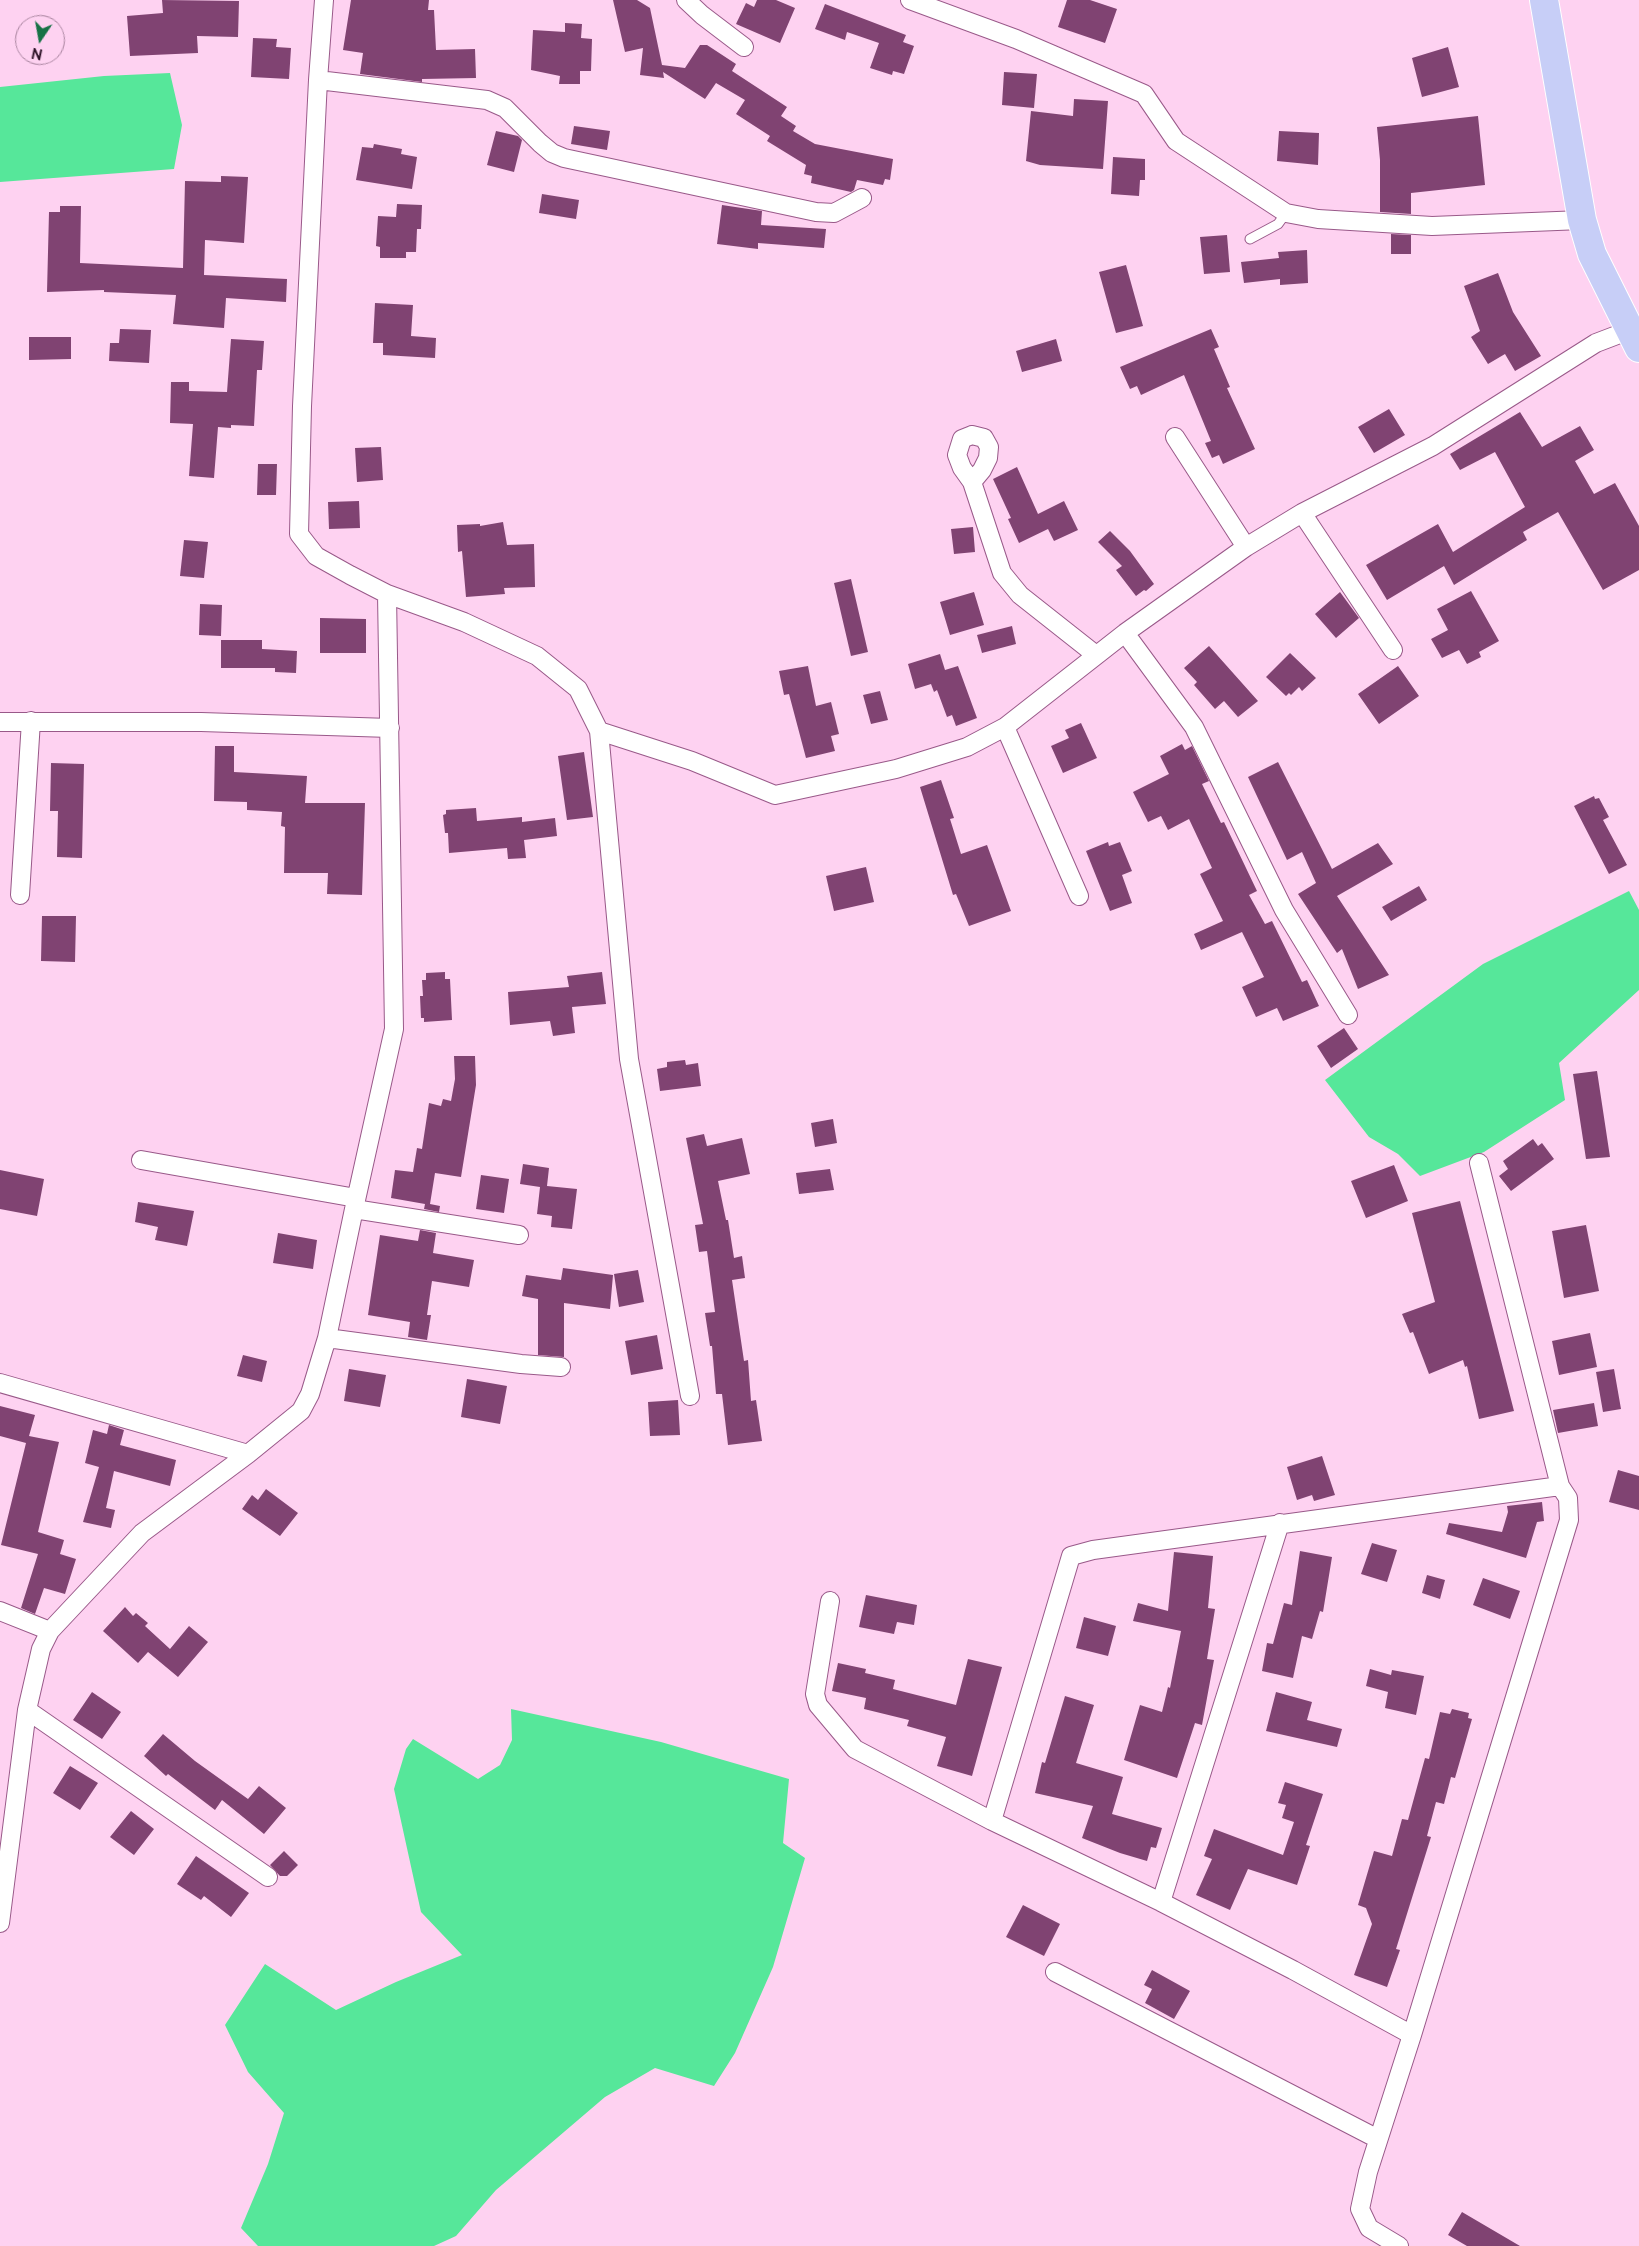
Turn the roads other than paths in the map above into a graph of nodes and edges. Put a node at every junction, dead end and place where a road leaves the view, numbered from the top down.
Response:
1 (324, 0) edge
2 (686, 0) edge
3 (910, 0) edge
4 (1544, 0) edge
5 (744, 47) dead end
6 (318, 80) junction
7 (862, 198) dead end
8 (1286, 213) junction
9 (1582, 220) junction
10 (1250, 239) dead end
11 (1636, 335) edge
12 (1175, 437) dead end
13 (972, 482) dead end
14 (1302, 513) junction
15 (1246, 547) junction
16 (388, 594) junction
17 (1125, 633) junction
18 (1393, 650) dead end
19 (1096, 655) junction
20 (31, 721) junction
21 (0, 722) edge
22 (390, 728) junction
23 (1006, 728) junction
24 (599, 731) junction
25 (20, 895) dead end
26 (1079, 896) dead end
27 (1348, 1015) dead end
28 (141, 1160) dead end
29 (1479, 1164) dead end
30 (355, 1203) junction
31 (519, 1236) dead end
32 (327, 1338) junction
33 (560, 1367) dead end
34 (0, 1383) edge
35 (690, 1396) dead end
36 (248, 1454) junction
37 (1560, 1486) junction
38 (1280, 1524) junction
39 (830, 1601) dead end
40 (0, 1611) edge
41 (50, 1631) junction
42 (26, 1710) junction
43 (992, 1822) junction
44 (268, 1877) dead end
45 (1161, 1902) junction
46 (0, 1924) edge
47 (1054, 1972) dead end
48 (1412, 2035) junction
49 (1378, 2139) junction
50 (1399, 2246) edge

1 - 6 street
2 - 5 street
3 - 8 street
4 - 9 main road
6 - 7 street
6 - 16 street
8 - 9 street
8 - 10 lane
9 - 11 main road
11 - 14 street
12 - 15 street
13 - 19 street
14 - 15 street
14 - 18 street
15 - 17 street
16 - 22 street
16 - 24 street
17 - 19 street
17 - 27 street
19 - 23 street
20 - 21 street
20 - 22 street
20 - 25 street
22 - 30 street
23 - 24 street
23 - 26 street
24 - 35 street
28 - 30 street
29 - 37 street
30 - 31 street
30 - 32 street
32 - 33 street
32 - 36 street
34 - 36 street
36 - 41 street
37 - 38 street
37 - 48 street
38 - 43 street
38 - 45 street
39 - 43 street
40 - 41 street
41 - 42 street
42 - 44 street
42 - 46 street
43 - 45 street
45 - 48 street
47 - 49 street
48 - 49 street
49 - 50 street

